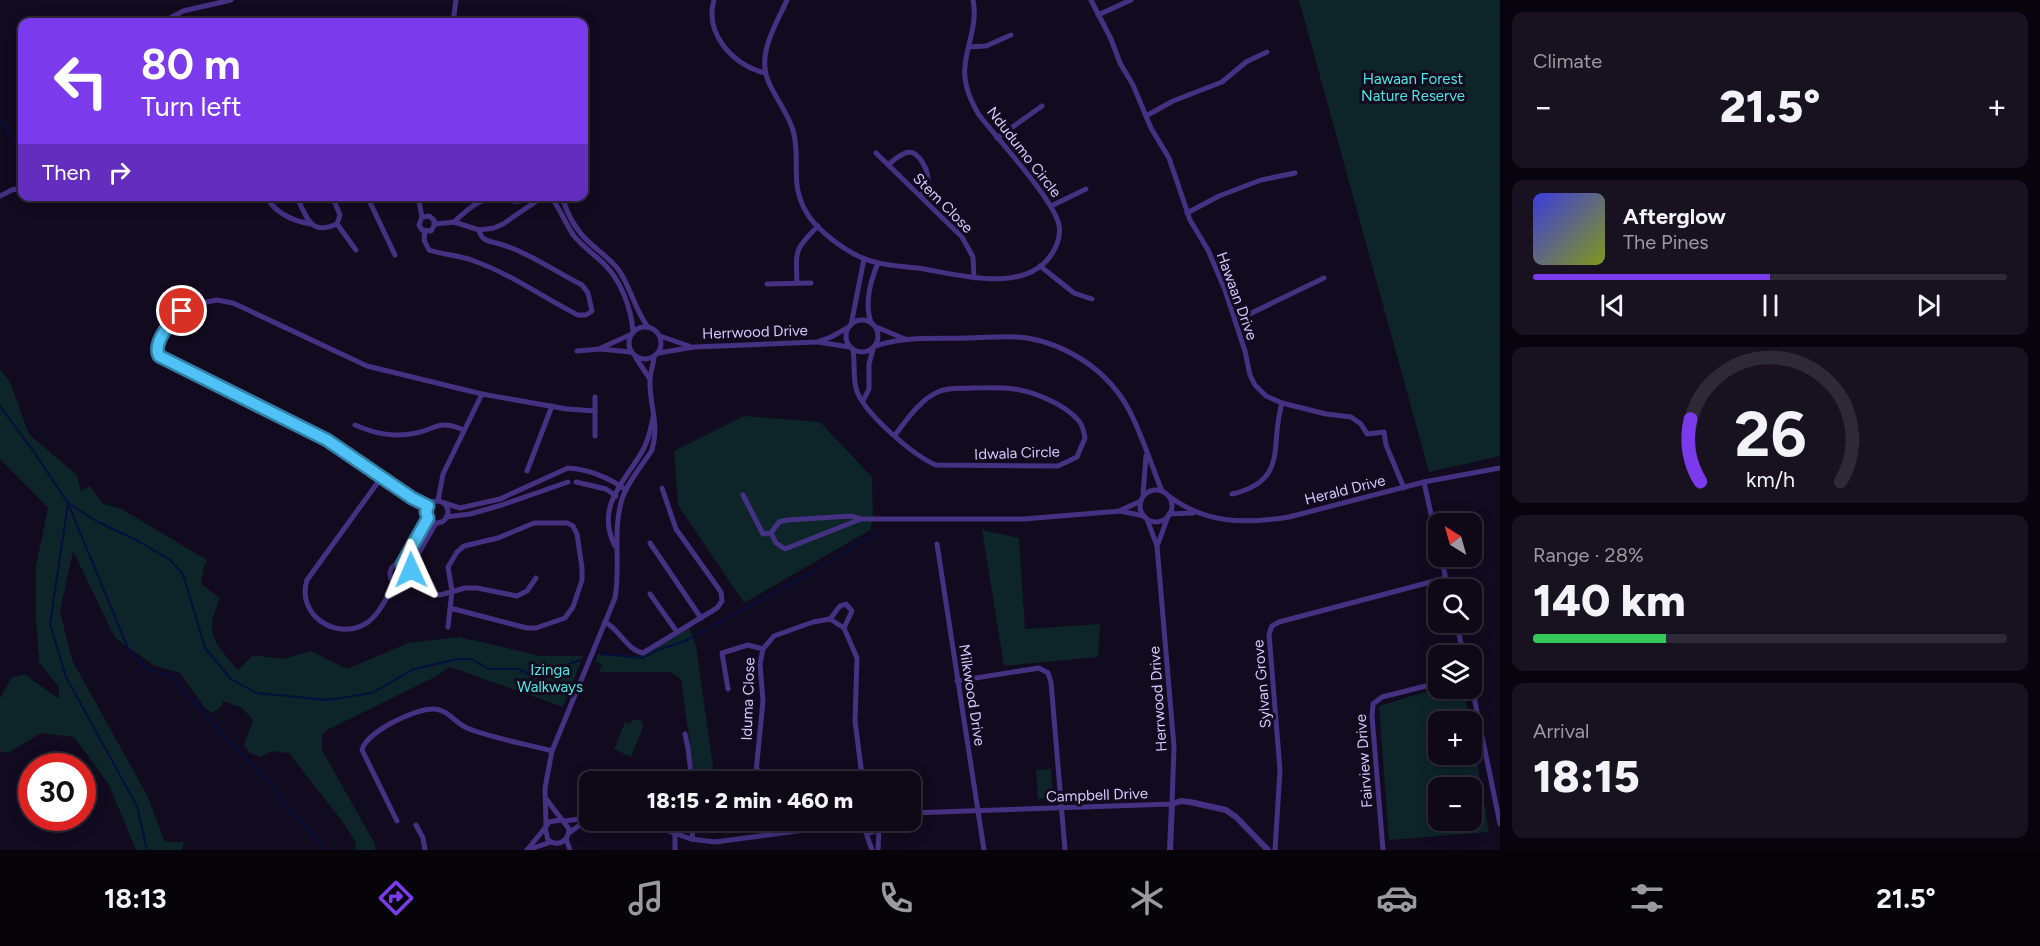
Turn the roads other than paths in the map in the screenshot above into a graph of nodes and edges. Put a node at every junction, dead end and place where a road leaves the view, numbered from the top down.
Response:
1 (231, 0) edge
2 (456, 0) edge
3 (714, 0) edge
4 (787, 0) edge
5 (973, 0) edge
6 (1091, 0) edge
7 (1131, 0) edge
8 (1098, 15) junction
9 (170, 18) edge
10 (454, 18) edge
11 (1011, 35) dead end
12 (969, 47) junction
13 (1267, 52) dead end
14 (765, 73) junction
15 (1042, 106) dead end
16 (1146, 116) junction
17 (997, 138) junction
18 (876, 153) dead end
19 (888, 165) junction
20 (1295, 173) dead end
21 (18, 189) edge
22 (1086, 189) dead end
23 (0, 196) edge
24 (920, 196) junction
25 (268, 201) edge
26 (299, 201) edge
27 (334, 201) edge
28 (369, 201) edge
29 (419, 201) edge
30 (483, 201) edge
31 (537, 201) edge
32 (554, 201) edge
33 (564, 201) edge
34 (1051, 206) junction
35 (1187, 213) junction
36 (422, 217) junction
37 (454, 222) junction
38 (311, 224) junction
39 (337, 224) junction
40 (435, 224) junction
41 (818, 226) junction
42 (479, 230) junction
43 (425, 231) junction
44 (357, 250) dead end
45 (395, 255) dead end
46 (864, 259) junction
47 (878, 263) junction
48 (1040, 266) junction
49 (974, 278) junction
50 (1324, 278) dead end
51 (797, 283) junction
52 (811, 283) dead end
53 (767, 284) dead end
54 (1092, 299) dead end
55 (1235, 321) junction
56 (874, 325) junction
57 (850, 326) junction
58 (648, 327) junction
59 (632, 332) junction
60 (660, 336) junction
61 (910, 340) junction
62 (817, 342) junction
63 (694, 347) junction
64 (874, 347) junction
65 (851, 348) junction
66 (600, 349) junction
67 (578, 351) dead end
68 (633, 354) junction
69 (656, 355) junction
70 (650, 379) junction
71 (482, 394) junction
72 (595, 397) dead end
73 (863, 401) junction
74 (1282, 403) junction
75 (552, 406) junction
76 (595, 411) junction
77 (654, 415) junction
78 (355, 425) dead end
79 (464, 430) junction
80 (895, 435) junction
81 (595, 436) dead end
82 (1145, 450) junction
83 (1500, 468) edge
84 (527, 471) dead end
85 (381, 478) junction
86 (568, 482) dead end
87 (576, 482) dead end
88 (1424, 482) junction
89 (619, 484) junction
90 (662, 488) dead end
91 (1404, 488) junction
92 (626, 490) junction
93 (1162, 491) junction
94 (1232, 494) dead end
95 (614, 495) junction
96 (743, 495) dead end
97 (1170, 497) junction
98 (1142, 498) junction
99 (622, 500) junction
100 (441, 502) junction
101 (428, 506) junction
102 (1120, 511) junction
103 (1195, 513) junction
104 (1431, 513) edge
105 (1168, 515) junction
106 (446, 517) junction
107 (1145, 517) junction
108 (428, 518) junction
109 (861, 519) junction
110 (436, 522) junction
111 (771, 533) junction
112 (650, 543) dead end
113 (937, 544) dead end
114 (1157, 546) junction
115 (616, 547) junction
116 (402, 564) junction
117 (1444, 567) edge
118 (410, 568) junction
119 (536, 578) dead end
120 (1446, 578) joint
121 (411, 579) junction
122 (395, 583) junction
123 (452, 591) junction
124 (650, 594) dead end
125 (450, 608) junction
126 (701, 618) junction
127 (830, 619) junction
128 (605, 622) junction
129 (448, 627) dead end
130 (844, 628) junction
131 (677, 632) junction
132 (763, 649) junction
133 (957, 681) junction
134 (1428, 686) edge
135 (728, 690) dead end
136 (1474, 699) edge
137 (685, 734) dead end
138 (552, 751) junction
139 (861, 768) junction
140 (757, 769) edge
141 (690, 771) edge
142 (861, 771) edge
143 (862, 771) edge
144 (546, 798) junction
145 (1172, 804) junction
146 (1062, 808) junction
147 (978, 810) junction
148 (921, 813) edge
149 (579, 819) edge
150 (562, 820) junction
151 (397, 821) dead end
152 (1500, 824) edge
153 (416, 825) dead end
154 (545, 826) junction
155 (579, 827) edge
156 (667, 831) edge
157 (693, 831) edge
158 (802, 831) edge
159 (864, 831) joint
160 (875, 831) edge
161 (880, 831) edge
162 (675, 834) junction
163 (568, 836) junction
164 (692, 839) junction
165 (553, 843) junction
166 (425, 850) edge
167 (527, 850) edge
168 (561, 850) edge
169 (570, 850) edge
170 (675, 850) edge
171 (872, 850) edge
172 (878, 850) edge
173 (984, 850) edge
174 (1065, 850) edge
175 (1170, 850) edge
176 (1268, 850) edge
177 (1275, 850) edge
178 (1383, 850) edge

1 - 9 street
2 - 10 street
3 - 14 street
4 - 14 street
5 - 12 street, Ndudumo Circle
6 - 8 street, Hawaan Drive
7 - 8 street
8 - 16 street, Hawaan Drive
11 - 12 street
12 - 17 street, Ndudumo Circle
13 - 16 street
14 - 41 street
15 - 17 street
16 - 35 street, Hawaan Drive
17 - 34 street, Ndudumo Circle
18 - 19 street, Stem Close
19 - 24 street, Stem Close
19 - 24 street
20 - 35 street
21 - 23 street
22 - 34 street
24 - 49 street, Stem Close
25 - 38 street
26 - 38 street
27 - 39 street
28 - 45 street
29 - 36 street
30 - 37 street
31 - 42 street
32 - 59 street
33 - 58 street
34 - 48 street, Ndudumo Circle
35 - 55 street, Hawaan Drive
36 - 40 street
36 - 43 street
37 - 40 street
37 - 42 street
38 - 39 street
39 - 44 street
40 - 43 street
41 - 46 street
41 - 51 street
42 - 43 street
46 - 47 street
46 - 57 street
47 - 49 street
47 - 56 street
48 - 49 street
48 - 54 street
50 - 55 street
51 - 52 street
51 - 53 street
55 - 74 street, Hawaan Drive
56 - 57 street
56 - 61 street
56 - 64 street
57 - 62 street, Herrwood Drive
57 - 65 street
58 - 59 street
58 - 60 street
59 - 66 street
59 - 68 street
60 - 63 street
60 - 69 street
61 - 64 street
61 - 82 street
62 - 63 street, Herrwood Drive
62 - 65 street, Herrwood Drive
63 - 69 street
64 - 65 street
64 - 73 street
65 - 73 street
66 - 67 street
66 - 68 street
68 - 69 street
68 - 70 street
69 - 70 street
70 - 77 street
71 - 75 street
71 - 79 street
71 - 85 street
72 - 76 street
73 - 80 street, Idwala Circle
74 - 91 street, Hawaan Drive
74 - 94 street
75 - 76 street
75 - 84 street
76 - 81 street
77 - 89 street
77 - 92 street
78 - 79 street
79 - 100 street
80 - 80 street, Idwala Circle
82 - 93 street
82 - 98 street
83 - 88 street, Herald Drive
85 - 101 street
85 - 122 street
86 - 106 street
87 - 95 street
88 - 91 street, Herald Drive
88 - 104 street
89 - 92 street
89 - 95 street
89 - 100 street
90 - 126 street
91 - 103 street, Herald Drive
92 - 99 street
93 - 97 street
93 - 98 street
95 - 99 street
95 - 115 street
96 - 111 street
97 - 103 street, Herald Drive
97 - 105 street
98 - 102 street
98 - 107 street
99 - 115 street
100 - 101 street
100 - 106 street
101 - 108 street
102 - 107 street
102 - 109 street
103 - 105 street, Herald Drive
105 - 107 street
105 - 114 street, Herrwood Drive
106 - 110 street
107 - 114 street, Herrwood Drive
108 - 110 street
108 - 116 street
109 - 111 street
109 - 111 street
110 - 118 street
112 - 126 street
113 - 133 street, Milkwood Drive
114 - 145 street, Herrwood Drive
115 - 128 street
116 - 118 street
116 - 122 street
117 - 120 street
118 - 121 street
119 - 123 street
120 - 177 street, Sylvan Grove
121 - 122 street
121 - 123 street
123 - 125 street
123 - 125 street
124 - 131 street
125 - 129 street
126 - 131 street
127 - 130 street
127 - 130 street, Iduma Close
127 - 132 street, Iduma Close
128 - 131 street
128 - 138 street
130 - 139 street
132 - 135 street
132 - 140 street, Iduma Close
133 - 146 street
133 - 147 street, Milkwood Drive
134 - 178 street, Fairview Drive
136 - 152 street
137 - 141 street
138 - 144 street
138 - 151 street
139 - 142 street
139 - 143 street
144 - 150 street
144 - 154 street
145 - 146 street, Campbell Drive
145 - 175 street, Herrwood Drive
145 - 176 street, Campbell Drive
146 - 147 street, Campbell Drive
146 - 174 street
147 - 148 street, Campbell Drive
147 - 173 street, Milkwood Drive
149 - 150 street
150 - 154 street
150 - 163 street
153 - 166 street
154 - 165 street
154 - 167 street
155 - 163 street
156 - 162 street
157 - 164 street
158 - 164 street
159 - 160 street
159 - 171 street
161 - 172 street
162 - 164 street
162 - 170 street
163 - 165 street
163 - 169 street
165 - 167 street
165 - 168 street

